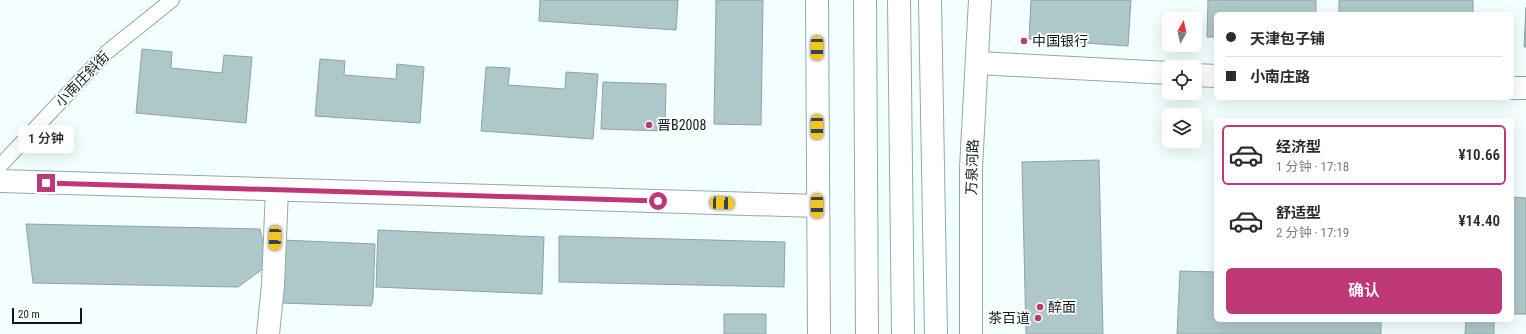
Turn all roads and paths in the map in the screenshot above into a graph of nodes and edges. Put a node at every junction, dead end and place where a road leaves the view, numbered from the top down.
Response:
1 (172, 0) edge
2 (817, 0) edge
3 (865, 0) edge
4 (899, 0) edge
5 (930, 0) edge
6 (980, 0) edge
7 (977, 63) junction
8 (1162, 73) edge
9 (1202, 75) edge
10 (1214, 76) edge
11 (1514, 88) edge
12 (1526, 88) edge
13 (0, 166) edge
14 (0, 181) edge
15 (277, 190) junction
16 (817, 206) junction
17 (268, 334) edge
18 (819, 334) edge
19 (867, 334) edge
20 (903, 334) edge
21 (936, 334) edge
22 (970, 334) edge

1 - 13 lane, 小南庄斜街
2 - 16 main road
3 - 19 main road
4 - 20 main road
5 - 21 main road
6 - 7 main road, 万泉河路
7 - 8 main road
7 - 22 main road, 万泉河路
9 - 10 main road
11 - 12 main road
14 - 15 main road
15 - 16 main road
15 - 17 main road
16 - 18 main road

